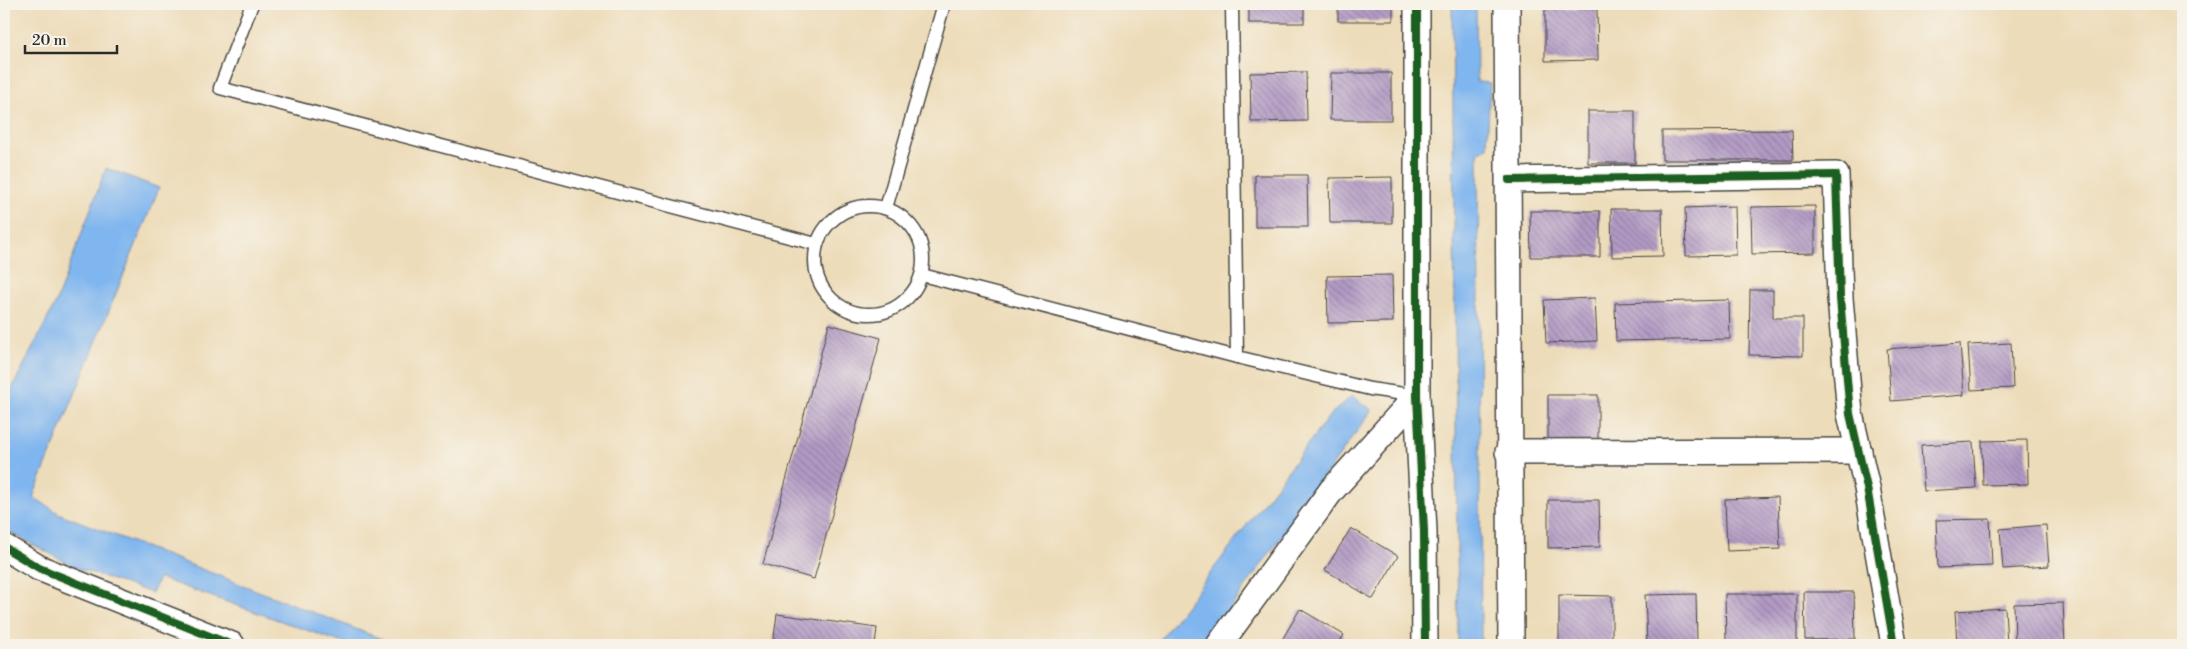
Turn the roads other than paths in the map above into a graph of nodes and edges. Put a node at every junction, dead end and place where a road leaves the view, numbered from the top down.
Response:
1 (252, 4) edge
2 (944, 4) edge
3 (1232, 4) edge
4 (1418, 4) edge
5 (1507, 4) edge
6 (1509, 180) junction
7 (886, 208) junction
8 (816, 244) junction
9 (922, 275) junction
10 (1237, 357) junction
11 (1417, 396) junction
12 (1859, 451) junction
13 (1508, 452) junction
14 (4, 547) edge
15 (232, 645) edge
16 (1219, 645) edge
17 (1425, 645) edge
18 (1511, 645) edge
19 (1894, 645) edge

1 - 8 lane
2 - 7 lane
3 - 10 lane
4 - 11 street
5 - 6 street
6 - 12 street
6 - 13 street
7 - 8 lane
7 - 9 lane
8 - 9 lane
9 - 10 lane
10 - 11 lane
11 - 16 street
11 - 17 street
12 - 13 street
12 - 19 street
13 - 18 street
14 - 15 street

